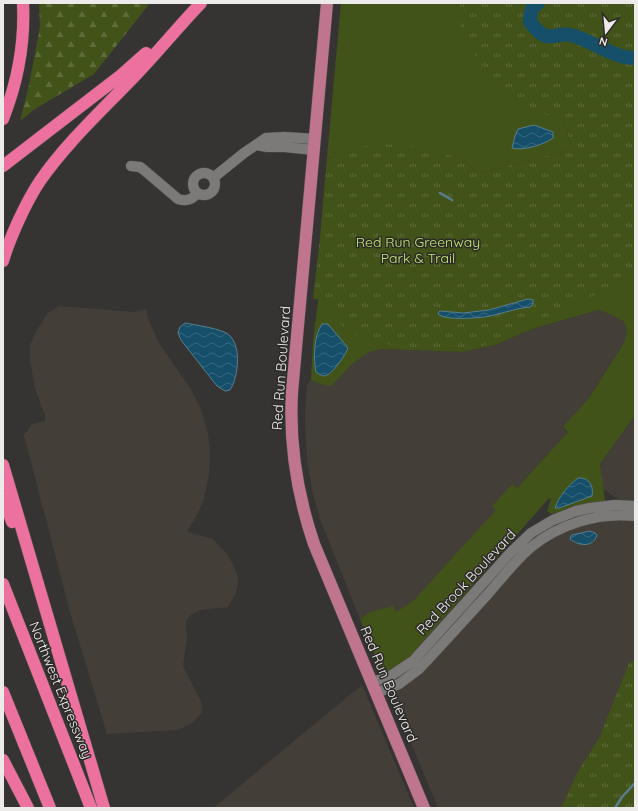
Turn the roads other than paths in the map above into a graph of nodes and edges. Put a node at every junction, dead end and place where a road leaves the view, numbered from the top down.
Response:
1 (23, 3) edge
2 (327, 3) edge
3 (198, 6) edge
4 (3, 119) edge
5 (314, 145) junction
6 (3, 166) edge
7 (131, 166) dead end
8 (213, 178) junction
9 (198, 193) junction
10 (3, 261) edge
11 (3, 465) edge
12 (3, 497) edge
13 (635, 506) edge
14 (635, 516) edge
15 (3, 584) edge
16 (64, 675) junction
17 (374, 687) junction
18 (3, 692) edge
19 (3, 760) edge
20 (28, 808) edge
21 (50, 808) edge
22 (91, 808) edge
23 (104, 808) edge
24 (424, 808) edge

1 - 4 highway
2 - 5 main road, Red Run Boulevard
3 - 6 highway
3 - 10 highway
5 - 8 street
5 - 17 main road, Red Run Boulevard
7 - 9 street
8 - 9 street
8 - 9 street
11 - 16 highway
12 - 16 highway
13 - 17 street, Red Brook Boulevard
14 - 17 street, Red Brook Boulevard
15 - 22 highway, Northwest Expressway
16 - 23 highway
17 - 24 main road, Red Run Boulevard
18 - 21 highway
19 - 20 highway

